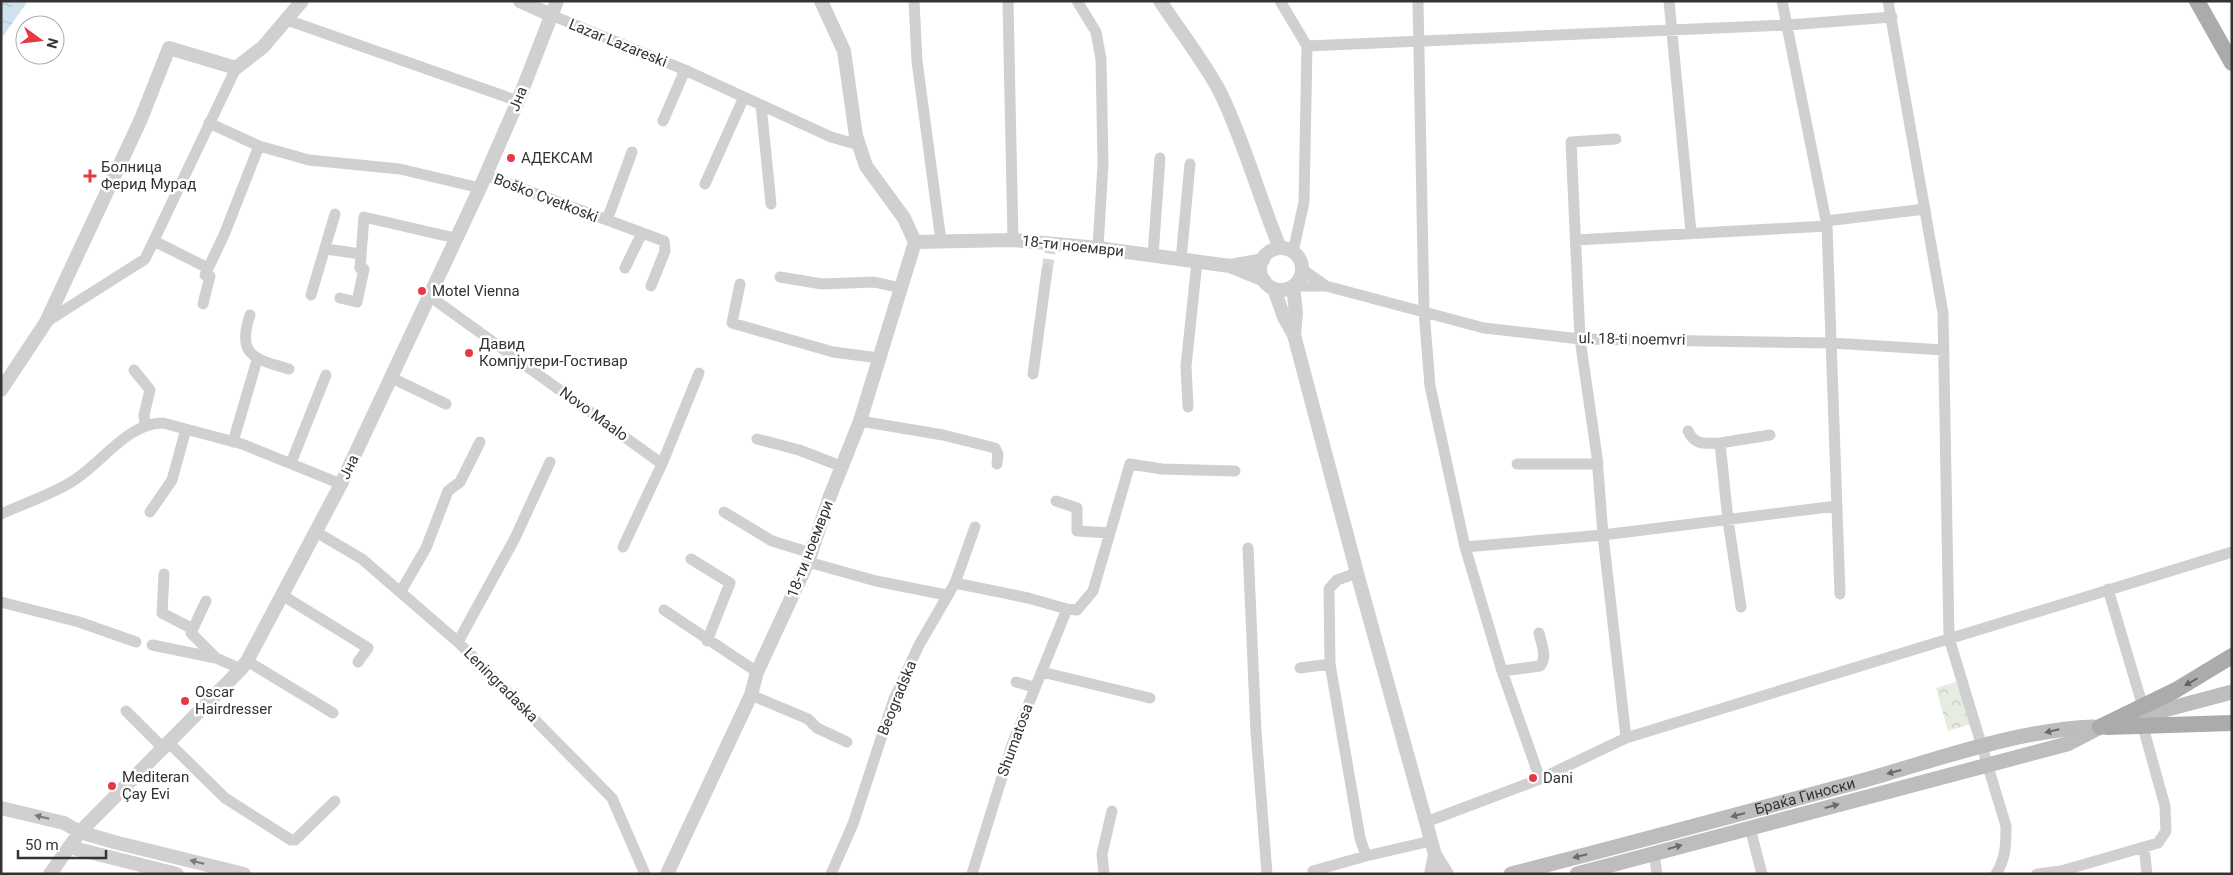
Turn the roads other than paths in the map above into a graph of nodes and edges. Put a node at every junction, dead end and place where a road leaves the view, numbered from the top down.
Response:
1 (302, 1) edge
2 (520, 1) edge
3 (557, 1) edge
4 (821, 1) edge
5 (914, 1) edge
6 (1008, 1) edge
7 (1077, 1) edge
8 (1160, 1) edge
9 (1280, 1) edge
10 (1418, 1) edge
11 (1669, 1) edge
12 (1782, 1) edge
13 (1888, 1) edge
14 (2197, 1) edge
15 (551, 16) junction
16 (1892, 17) junction
17 (287, 20) junction
18 (1788, 25) junction
19 (1671, 30) junction
20 (1420, 40) junction
21 (1307, 46) junction
22 (2232, 63) edge
23 (236, 68) junction
24 (685, 70) junction
25 (744, 97) junction
26 (518, 101) junction
27 (761, 105) junction
28 (662, 121) dead end
29 (209, 123) junction
30 (1616, 139) dead end
31 (859, 145) junction
32 (259, 146) junction
33 (632, 152) dead end
34 (1160, 158) dead end
35 (1190, 164) dead end
36 (482, 181) junction
37 (705, 184) dead end
38 (772, 204) dead end
39 (1925, 209) junction
40 (336, 214) dead end
41 (606, 220) junction
42 (1827, 223) junction
43 (1691, 232) junction
44 (642, 233) junction
45 (455, 238) junction
46 (1014, 240) junction
47 (1576, 240) junction
48 (154, 241) junction
49 (941, 241) junction
50 (915, 242) junction
51 (1098, 248) junction
52 (326, 249) junction
53 (1276, 253) junction
54 (361, 254) junction
55 (1153, 256) junction
56 (1181, 260) junction
57 (1197, 262) junction
58 (1230, 266) junction
59 (208, 268) junction
60 (625, 268) dead end
61 (1302, 269) junction
62 (1047, 270) tunnel mouth
63 (780, 277) dead end
64 (740, 284) dead end
65 (1269, 284) junction
66 (651, 286) dead end
67 (1293, 286) junction
68 (1326, 286) junction
69 (901, 288) junction
70 (311, 295) dead end
71 (428, 295) junction
72 (340, 298) dead end
73 (202, 304) dead end
74 (1424, 311) junction
75 (250, 315) dead end
76 (46, 322) junction
77 (1294, 335) junction
78 (1580, 339) junction
79 (1832, 343) junction
80 (1944, 350) junction
81 (879, 358) junction
82 (257, 360) junction
83 (289, 369) dead end
84 (134, 370) dead end
85 (699, 373) dead end
86 (1033, 374) dead end
87 (326, 375) dead end
88 (390, 377) junction
89 (1, 390) edge
90 (446, 404) dead end
91 (1188, 407) dead end
92 (860, 421) junction
93 (146, 425) junction
94 (186, 430) junction
95 (1688, 431) dead end
96 (1770, 435) dead end
97 (757, 439) dead end
98 (233, 442) junction
99 (480, 442) dead end
100 (1720, 442) junction
101 (550, 462) dead end
102 (291, 463) junction
103 (662, 464) junction
104 (997, 464) dead end
105 (1517, 464) dead end
106 (1598, 464) junction
107 (843, 467) junction
108 (1235, 471) dead end
109 (341, 484) junction
110 (1056, 501) dead end
111 (1837, 506) junction
112 (150, 512) dead end
113 (724, 512) dead end
114 (1, 514) edge
115 (1728, 520) junction
116 (975, 528) dead end
117 (316, 532) junction
118 (1110, 533) junction
119 (1603, 535) junction
120 (1464, 546) junction
121 (623, 547) dead end
122 (1248, 548) dead end
123 (2232, 552) edge
124 (810, 558) junction
125 (691, 559) dead end
126 (1357, 573) junction
127 (164, 574) dead end
128 (955, 584) junction
129 (2108, 589) junction
130 (401, 591) junction
131 (1840, 594) dead end
132 (282, 595) junction
133 (946, 595) junction
134 (206, 601) dead end
135 (1, 602) edge
136 (1740, 607) dead end
137 (664, 610) dead end
138 (1067, 610) junction
139 (193, 629) junction
140 (1539, 633) dead end
141 (1949, 638) junction
142 (707, 640) junction
143 (136, 642) dead end
144 (458, 642) junction
145 (152, 645) dead end
146 (2232, 656) edge
147 (216, 658) junction
148 (358, 662) dead end
149 (1330, 664) junction
150 (244, 665) junction
151 (1300, 668) dead end
152 (1502, 671) junction
153 (757, 672) junction
154 (1042, 672) junction
155 (1016, 682) dead end
156 (1034, 687) junction
157 (2232, 692) edge
158 (751, 695) junction
159 (1150, 698) dead end
160 (2143, 707) junction
161 (126, 711) dead end
162 (333, 713) dead end
163 (2232, 723) edge
164 (2100, 727) junction
165 (2143, 727) junction
166 (1626, 738) junction
167 (847, 742) dead end
168 (165, 744) junction
169 (1983, 747) junction
170 (1987, 764) junction
171 (1540, 779) junction
172 (335, 801) dead end
173 (1, 808) edge
174 (1112, 811) dead end
175 (1426, 822) junction
176 (1750, 828) junction
177 (80, 832) junction
178 (1431, 841) junction
179 (68, 847) junction
180 (2144, 847) junction
181 (1654, 853) junction
182 (1435, 855) junction
183 (1366, 856) junction
184 (1313, 871) dead end
185 (50, 874) edge
186 (177, 874) edge
187 (244, 874) edge
188 (645, 874) edge
189 (667, 874) edge
190 (831, 874) edge
191 (972, 874) edge
192 (1104, 874) edge
193 (1267, 874) edge
194 (1431, 874) edge
195 (1447, 874) edge
196 (1511, 874) edge
197 (1577, 874) edge
198 (1657, 874) edge
199 (1762, 874) edge
200 (1996, 874) edge
201 (2038, 874) edge
202 (2148, 874) edge

1 - 17 street
2 - 15 street
3 - 15 street, Јна
4 - 31 street
5 - 49 street
6 - 46 street
7 - 51 street
8 - 53 street
9 - 21 street
10 - 20 street
11 - 19 street
12 - 18 street
13 - 16 street
14 - 22 main road
15 - 24 street, Lazar Lazareski
15 - 26 street, Јна
16 - 18 street
16 - 39 street
17 - 23 street
17 - 26 street
18 - 19 street
18 - 42 street
19 - 20 street
19 - 43 street
20 - 21 street
20 - 74 street
21 - 53 street
23 - 29 street
23 - 76 street
24 - 25 street, Lazar Lazareski
24 - 28 street, Lazar Lazareski
25 - 27 street, Lazar Lazareski
25 - 37 street
26 - 36 street, Јна
27 - 31 street, Lazar Lazareski
27 - 38 street
29 - 32 street, Boško Cvetkoski
29 - 48 street
30 - 47 street
31 - 50 street
32 - 36 street, Boško Cvetkoski
32 - 59 street
33 - 41 street, Boško Cvetkoski
34 - 55 street
35 - 56 street
36 - 41 street, Boško Cvetkoski
36 - 45 street, Јна
39 - 42 street
39 - 80 street
40 - 52 street
41 - 44 street, Boško Cvetkoski
42 - 43 street
42 - 79 street
43 - 47 street
44 - 60 street
44 - 66 street, Boško Cvetkoski
45 - 54 street
45 - 71 street, Јна
46 - 49 street, 18-ти ноември
46 - 51 street, 18-ти ноември
47 - 78 street
48 - 59 street
48 - 76 street
49 - 50 street, 18-ти ноември
50 - 69 street, 18-ти ноември
51 - 55 street, 18-ти ноември
52 - 54 street
52 - 70 street
53 - 58 street
53 - 61 street
53 - 65 street
54 - 72 street
55 - 56 street, 18-ти ноември
56 - 57 street, 18-ти ноември
57 - 58 street, 18-ти ноември
57 - 91 street
58 - 65 street
59 - 73 street
61 - 67 street
61 - 68 street, ul. 18-ti noemvri
62 - 86 street
63 - 69 street
64 - 81 street
65 - 67 street
65 - 77 street
67 - 68 street, ul. 18-ti noemvri
67 - 77 street
68 - 74 street, ul. 18-ti noemvri
69 - 81 street, 18-ти ноември
71 - 88 street, Јна
71 - 103 street, Novo Maalo
74 - 78 street, ul. 18-ti noemvri
74 - 120 street
75 - 82 street
76 - 89 street
77 - 126 street
78 - 79 street, ul. 18-ti noemvri
78 - 106 street
79 - 80 street, ul. 18-ti noemvri
79 - 111 street
80 - 141 street
81 - 92 street, 18-ти ноември
82 - 83 street
82 - 98 street
84 - 93 street
85 - 103 street
87 - 102 street
88 - 90 street
88 - 109 street, Јна
92 - 104 street
92 - 107 street, 18-ти ноември
93 - 94 street
93 - 114 street
94 - 98 street
94 - 112 street
95 - 100 street
96 - 100 street
97 - 107 street
98 - 102 street
99 - 130 street
100 - 115 street
101 - 144 street
102 - 109 street
103 - 121 street
105 - 106 street
106 - 119 street
107 - 124 street, 18-ти ноември
108 - 118 street
109 - 117 street, Јна
110 - 118 street
111 - 115 street
111 - 131 street
113 - 124 street
115 - 119 street
115 - 136 street
116 - 128 street, Beogradska
117 - 130 street, Leningradaska
117 - 132 street, Јна
118 - 138 street
119 - 120 street
119 - 166 street
120 - 152 street
122 - 193 street
123 - 129 street
124 - 133 street
124 - 153 street, 18-ти ноември
125 - 142 street
126 - 149 street
126 - 175 street
127 - 139 street
128 - 133 street, Beogradska
128 - 138 street
129 - 141 street
129 - 160 street
130 - 144 street, Leningradaska
132 - 148 street
132 - 150 street, Јна
133 - 190 street, Beogradska
134 - 139 street
135 - 143 street
137 - 142 street
138 - 154 street, Shumatosa
139 - 147 street
140 - 152 street
141 - 166 street
141 - 169 street
142 - 153 street
144 - 188 street, Leningradaska
145 - 147 street
146 -> 160 main road
147 - 150 street
149 - 151 street
149 - 183 street
150 - 162 street
150 - 168 street, Јна
152 - 171 street
153 - 158 street, 18-ти ноември
154 - 156 street, Shumatosa
154 - 159 street
155 - 156 street
156 - 191 street, Shumatosa
157 - 164 main road, Браќа Гиноски
158 - 167 street
158 - 189 street, 18-ти ноември
160 - 164 main road
161 - 168 street
163 - 165 main road
164 - 165 main road
164 -> 169 main road, Браќа Гиноски
164 - 170 main road, Браќа Гиноски
165 - 180 street
166 - 171 street
168 - 172 street
168 - 177 street, Јна
169 - 170 street
169 -> 196 main road, Браќа Гиноски
176 -> 170 main road, Браќа Гиноски
170 - 200 street
171 - 175 street
177 -> 173 street
174 - 192 street
175 - 178 street
181 -> 176 main road, Браќа Гиноски
176 - 199 street
177 - 179 street, Јна
187 -> 177 street
178 - 182 street
178 - 183 street
179 - 185 street, Јна
179 - 186 street
180 - 201 street
180 - 202 street
181 - 197 main road, Браќа Гиноски
181 - 198 street
182 - 194 street
182 - 195 street
183 - 184 street

